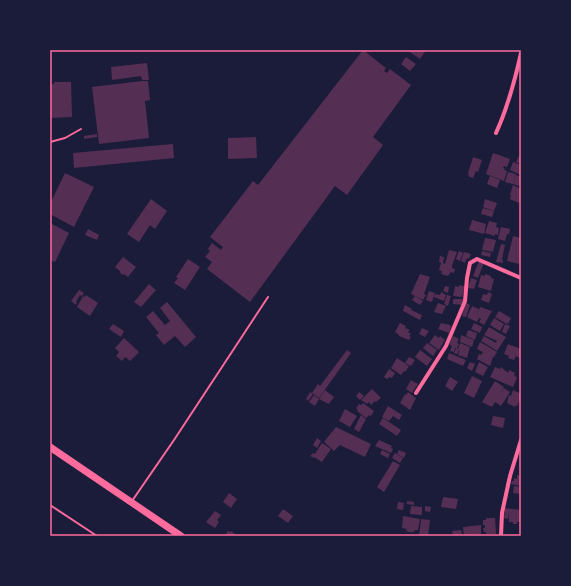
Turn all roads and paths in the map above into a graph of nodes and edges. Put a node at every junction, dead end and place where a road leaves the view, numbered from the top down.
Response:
1 (521, 52) edge
2 (81, 129) dead end
3 (496, 133) dead end
4 (50, 142) edge
5 (521, 278) edge
6 (268, 297) dead end
7 (416, 393) dead end
8 (521, 440) edge
9 (50, 447) edge
10 (131, 502) junction
11 (50, 505) edge
12 (97, 536) edge
13 (181, 536) edge
14 (501, 536) edge

1 - 3 street
2 - 4 lane
5 - 7 street
6 - 10 lane
8 - 14 street
9 - 10 highway
10 - 13 highway
11 - 12 lane

